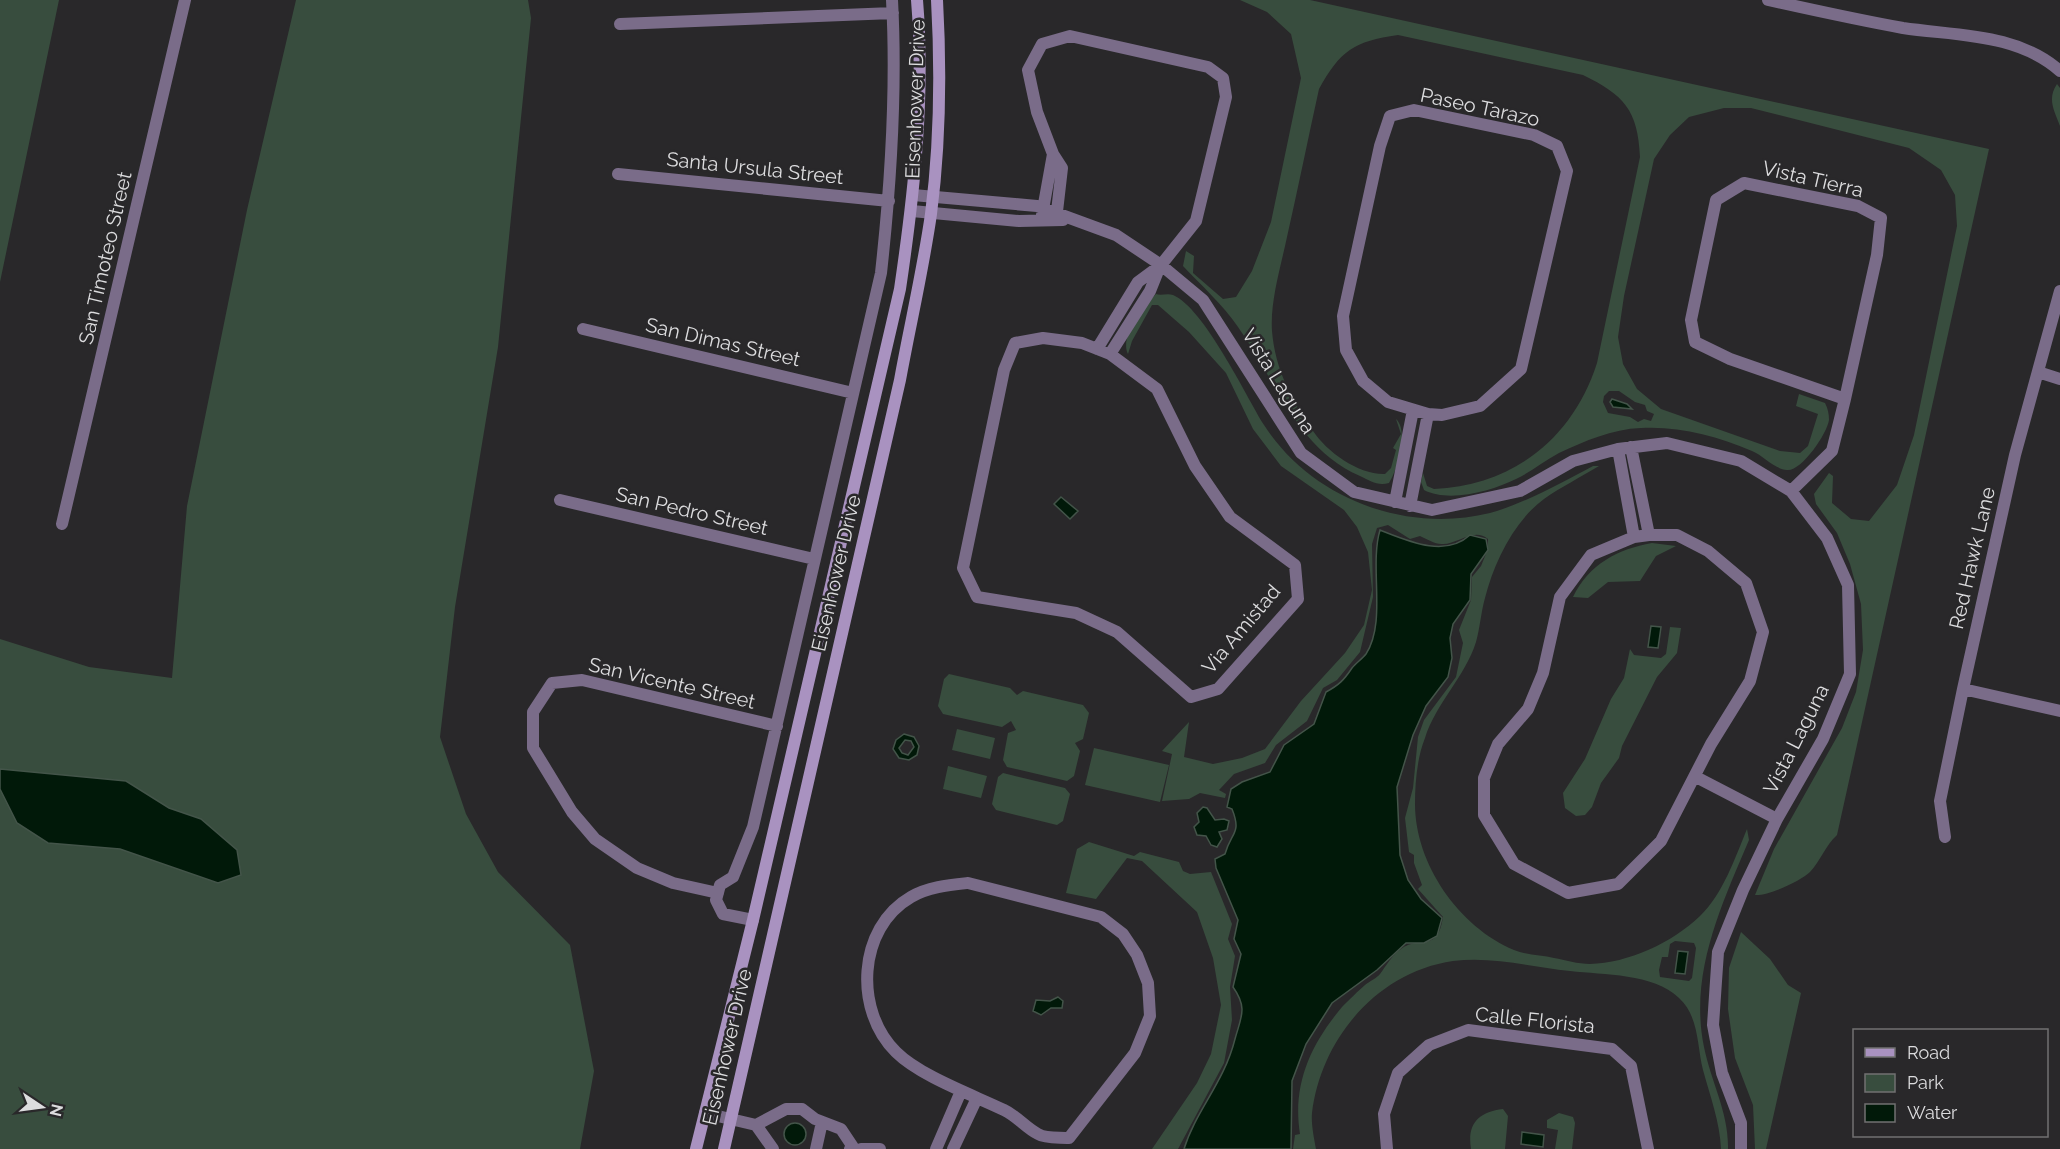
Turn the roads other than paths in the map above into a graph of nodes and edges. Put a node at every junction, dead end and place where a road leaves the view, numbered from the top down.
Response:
1 (184, 0) edge
2 (892, 0) edge
3 (917, 0) edge
4 (937, 0) edge
5 (1767, 0) edge
6 (893, 13) junction
7 (620, 24) dead end
8 (2060, 71) edge
9 (1053, 154) junction
10 (618, 174) dead end
11 (913, 195) junction
12 (932, 197) junction
13 (889, 201) junction
14 (999, 203) junction
15 (1043, 208) junction
16 (912, 211) junction
17 (931, 213) junction
18 (1057, 217) junction
19 (997, 219) junction
20 (1041, 222) junction
21 (1161, 265) junction
22 (2060, 291) edge
23 (583, 329) dead end
24 (1097, 349) junction
25 (1110, 354) junction
26 (2038, 372) junction
27 (2060, 379) edge
28 (853, 393) junction
29 (1845, 399) junction
30 (1413, 410) junction
31 (1428, 414) junction
32 (1631, 447) junction
33 (1618, 449) junction
34 (1791, 491) junction
35 (560, 500) dead end
36 (1395, 502) junction
37 (1410, 506) junction
38 (62, 524) dead end
39 (1648, 535) junction
40 (1634, 537) junction
41 (814, 559) junction
42 (1963, 689) junction
43 (2060, 711) edge
44 (777, 726) junction
45 (1696, 777) junction
46 (1777, 819) junction
47 (1945, 837) dead end
48 (718, 892) junction
49 (753, 920) junction
50 (961, 1091) junction
51 (977, 1098) junction
52 (705, 1113) junction
53 (731, 1119) junction
54 (822, 1122) junction
55 (756, 1125) junction
56 (696, 1149) edge
57 (724, 1149) edge
58 (773, 1149) edge
59 (816, 1149) edge
60 (856, 1149) edge
61 (880, 1149) edge
62 (936, 1149) edge
63 (953, 1149) edge
64 (1387, 1149) edge
65 (1648, 1149) edge
66 (1741, 1149) edge

1 - 38 street, San Timoteo Street
2 - 6 street, Eisenhower Drive
3 - 11 main road, Eisenhower Drive
4 - 12 main road, Eisenhower Drive
5 - 8 street
6 - 7 street
6 - 13 street, Eisenhower Drive
9 - 15 street
9 - 18 street
9 - 21 street
10 - 13 street, Santa Ursula Street
11 - 12 street, Vista Laguna
11 - 16 main road, Eisenhower Drive
12 - 14 street, Vista Laguna
12 - 17 main road, Eisenhower Drive
13 - 28 street, Eisenhower Drive
14 - 15 street, Vista Laguna
14 - 19 street
15 - 18 street, Vista Laguna
15 - 20 street
16 - 17 street, Vista Laguna
16 - 49 main road, Eisenhower Drive
17 - 19 street, Vista Laguna
17 - 53 main road, Eisenhower Drive
18 - 20 street, Vista Laguna
18 - 21 street, Vista Laguna
19 - 20 street, Vista Laguna
21 - 24 street
21 - 25 street
21 - 36 street, Vista Laguna
22 - 26 street, Red Hawk Lane
23 - 28 street, San Dimas Street
24 - 25 street, Via Amistad
24 - 25 street, Via Amistad
26 - 27 street
26 - 42 street, Red Hawk Lane
28 - 41 street, Eisenhower Drive
29 - 29 street, Vista Tierra
29 - 34 street, Vista Tierra
30 - 31 street, Paseo Tarazo
30 - 31 street, Paseo Tarazo
30 - 36 street
31 - 37 street
32 - 33 street, Vista Laguna
32 - 34 street, Vista Laguna
32 - 39 street
33 - 37 street, Vista Laguna
33 - 40 street
34 - 46 street, Vista Laguna
35 - 41 street, San Pedro Street
36 - 37 street, Vista Laguna
39 - 40 street
39 - 45 street
40 - 45 street
41 - 44 street, Eisenhower Drive
42 - 43 street
42 - 47 street, Red Hawk Lane
44 - 48 street, Eisenhower Drive
44 - 48 street, San Vicente Street
45 - 46 street
46 - 66 street, Vista Laguna
48 - 49 street
49 - 52 main road, Eisenhower Drive
50 - 51 street
50 - 51 street
50 - 62 street
51 - 63 street
52 - 53 street
52 - 56 main road, Eisenhower Drive
53 - 55 street
53 - 57 main road, Eisenhower Drive
54 - 55 street
54 - 59 street
54 - 60 street
55 - 58 street
60 - 61 street
64 - 65 street, Calle Florista

